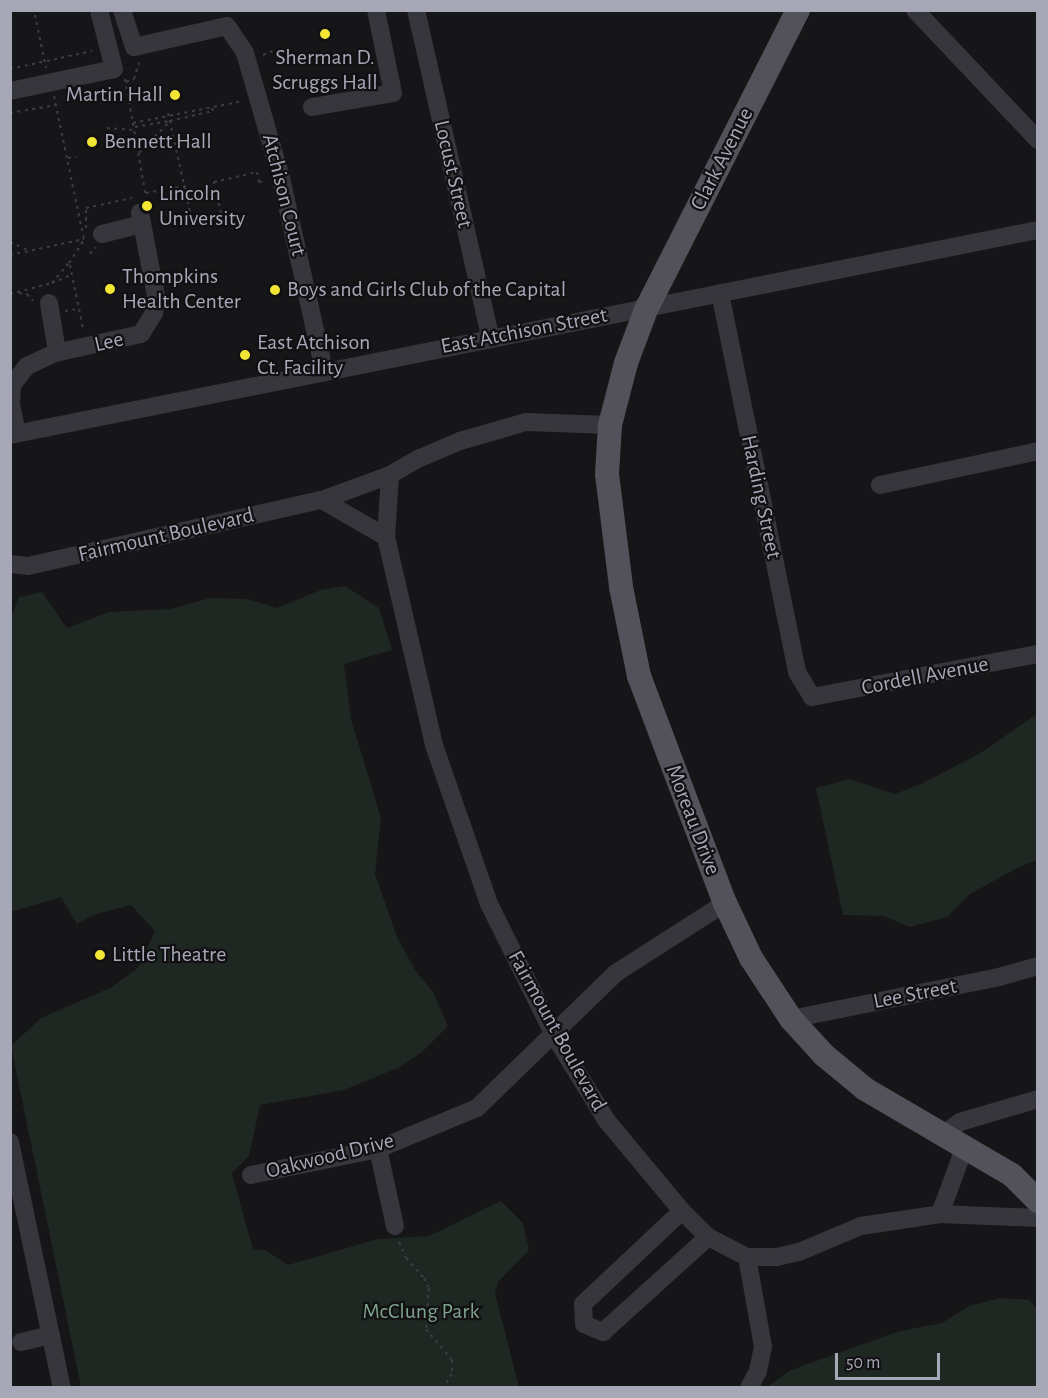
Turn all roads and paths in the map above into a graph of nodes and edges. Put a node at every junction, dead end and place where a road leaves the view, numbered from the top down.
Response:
1 (122, 10) edge
2 (376, 10) edge
3 (416, 10) edge
4 (798, 10) edge
5 (915, 10) edge
6 (104, 11) edge
7 (35, 15) dead end
8 (140, 45) junction
9 (101, 49) dead end
10 (277, 50) dead end
11 (256, 58) dead end
12 (45, 62) junction
13 (10, 69) edge
14 (120, 76) junction
15 (49, 81) junction
16 (10, 92) edge
17 (245, 101) dead end
18 (57, 105) junction
19 (212, 107) junction
20 (312, 107) dead end
21 (10, 113) edge
22 (168, 114) junction
23 (170, 121) junction
24 (133, 123) junction
25 (108, 128) dead end
26 (135, 129) junction
27 (1038, 140) edge
28 (139, 153) junction
29 (76, 157) dead end
30 (68, 158) junction
31 (281, 178) junction
32 (186, 186) junction
33 (146, 194) junction
34 (227, 212) dead end
35 (221, 213) junction
36 (141, 218) junction
37 (192, 220) junction
38 (186, 221) dead end
39 (1038, 230) edge
40 (93, 236) junction
41 (10, 243) edge
42 (30, 251) junction
43 (10, 255) edge
44 (69, 263) junction
45 (72, 275) junction
46 (52, 283) junction
47 (16, 292) junction
48 (720, 293) junction
49 (10, 294) edge
50 (42, 305) joint
51 (647, 307) junction
52 (490, 337) junction
53 (87, 347) junction
54 (57, 352) junction
55 (324, 371) junction
56 (610, 425) junction
57 (14, 434) edge
58 (1038, 451) edge
59 (390, 475) junction
60 (880, 485) dead end
61 (322, 500) junction
62 (386, 537) junction
63 (10, 564) edge
64 (1038, 654) edge
65 (812, 697) joint
66 (725, 903) junction
67 (1038, 966) edge
68 (791, 1019) junction
69 (554, 1035) junction
70 (1038, 1099) edge
71 (943, 1134) junction
72 (10, 1142) edge
73 (965, 1146) junction
74 (378, 1149) junction
75 (251, 1175) dead end
76 (1038, 1202) edge
77 (682, 1211) junction
78 (940, 1214) junction
79 (1038, 1218) edge
80 (394, 1226) joint
81 (708, 1237) junction
82 (747, 1257) junction
83 (51, 1335) junction
84 (21, 1342) dead end
85 (62, 1388) edge
86 (443, 1388) edge
87 (749, 1388) edge

1 - 8 street
2 - 20 street
3 - 52 street, Locust Street
4 - 51 main road, Clark Avenue
5 - 27 street
6 - 14 street
7 - 12 path
8 - 14 path
8 - 31 street, Atchison Court
9 - 12 path
10 - 11 path
12 - 13 path
12 - 15 path
14 - 15 street
14 - 24 path
15 - 16 street
15 - 18 path
17 - 19 path
18 - 21 path
18 - 30 path
19 - 22 path
19 - 23 path
22 - 23 path
22 - 24 path
23 - 26 path
23 - 28 path
23 - 32 path
24 - 26 path
25 - 26 path
26 - 28 path
28 - 33 path
29 - 30 path
30 - 40 path
31 - 35 path
31 - 55 street, Atchison Court
32 - 33 path
32 - 37 path
33 - 36 path
33 - 40 path
34 - 35 path
35 - 37 path
36 - 40 street
36 - 53 street, Lee
37 - 38 path
39 - 48 street, East Atchison Street
40 - 42 path
40 - 44 path
41 - 42 path
42 - 43 path
44 - 45 path
44 - 46 path
45 - 46 path
45 - 53 path
46 - 47 path
47 - 49 path
47 - 50 path
48 - 51 street, East Atchison Street
48 - 65 street, Harding Street
50 - 54 street
51 - 52 street, East Atchison Street
51 - 56 main road, Moreau Drive
52 - 55 street, East Atchison Street
53 - 54 street, Lee
54 - 57 street, Lee
55 - 57 street, East Atchison Street
56 - 59 street
56 - 66 main road, Moreau Drive
58 - 60 street
59 - 61 street, Fairmount Boulevard
59 - 62 street, Fairmount Boulevard
61 - 62 street
61 - 63 street, Fairmount Boulevard
62 - 69 street, Fairmount Boulevard
64 - 65 street, Cordell Avenue
66 - 68 main road, Moreau Drive
66 - 69 street, Oakwood Drive
67 - 68 street, Lee Street
68 - 71 main road, Moreau Drive
69 - 74 street, Oakwood Drive
69 - 77 street, Fairmount Boulevard
70 - 71 street
71 - 73 main road, Moreau Drive
72 - 83 street
73 - 76 main road, Moreau Drive
73 - 78 street
74 - 75 street, Oakwood Drive
74 - 80 street
77 - 81 street, Fairmount Boulevard
77 - 81 street
78 - 79 street, Fairmount Boulevard
78 - 82 street, Fairmount Boulevard
80 - 86 path
81 - 82 street, Fairmount Boulevard
82 - 87 street
83 - 84 street
83 - 85 street

